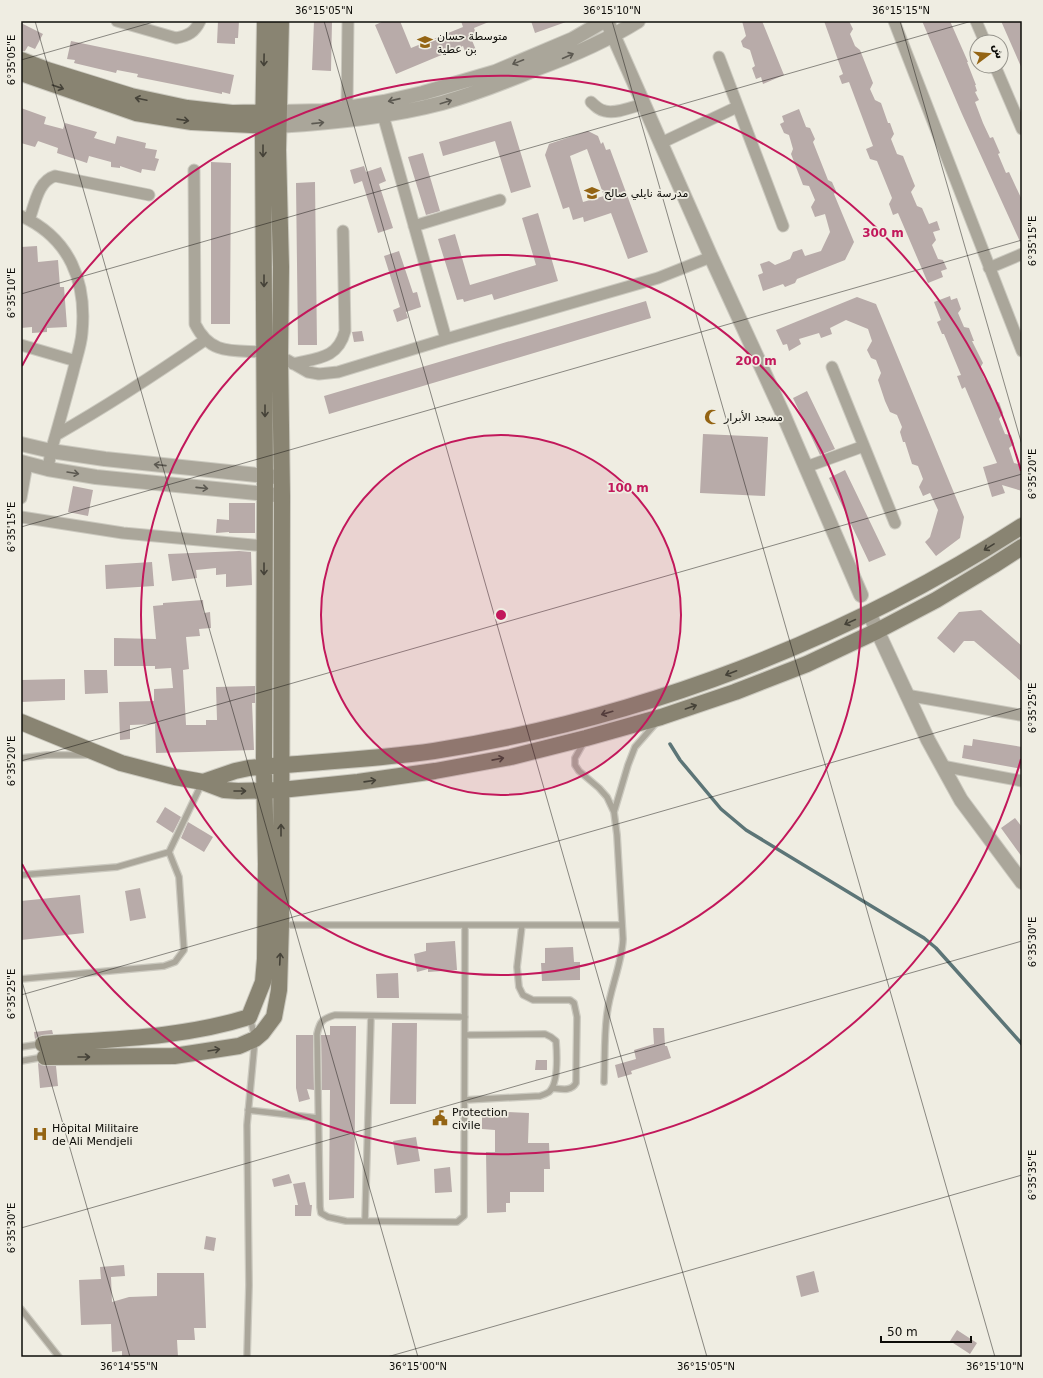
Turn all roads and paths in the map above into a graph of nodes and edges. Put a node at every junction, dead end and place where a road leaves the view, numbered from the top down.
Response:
1 (117, 21) edge
2 (200, 21) edge
3 (265, 21) edge
4 (281, 21) edge
5 (348, 21) edge
6 (604, 21) edge
7 (607, 21) edge
8 (638, 21) edge
9 (894, 21) edge
10 (976, 21) edge
11 (982, 34) edge
12 (614, 36) junction
13 (719, 57) dead end
14 (21, 60) edge
15 (21, 74) edge
16 (999, 74) edge
17 (592, 102) dead end
18 (643, 104) junction
19 (737, 107) junction
20 (348, 108) junction
21 (1018, 109) edge
22 (383, 115) junction
23 (263, 119) junction
24 (279, 119) junction
25 (1022, 128) edge
26 (661, 143) junction
27 (194, 170) dead end
28 (149, 195) dead end
29 (500, 200) dead end
30 (25, 218) edge
31 (414, 226) junction
32 (784, 226) dead end
33 (343, 231) dead end
34 (1022, 254) edge
35 (711, 257) junction
36 (989, 268) junction
37 (446, 339) junction
38 (205, 340) junction
39 (21, 345) edge
40 (264, 352) junction
41 (1022, 352) edge
42 (76, 360) junction
43 (287, 360) junction
44 (832, 367) dead end
45 (56, 435) junction
46 (21, 444) edge
47 (864, 446) junction
48 (51, 451) junction
49 (24, 463) edge
50 (806, 467) junction
51 (48, 469) junction
52 (265, 476) junction
53 (282, 478) junction
54 (265, 494) junction
55 (282, 496) junction
56 (21, 498) edge
57 (21, 517) edge
58 (894, 523) dead end
59 (1022, 526) edge
60 (264, 546) junction
61 (1022, 547) edge
62 (860, 595) joint
63 (868, 613) junction
64 (877, 631) junction
65 (906, 694) junction
66 (1020, 715) dead end
67 (661, 717) junction
68 (21, 722) edge
69 (586, 738) junction
70 (101, 756) junction
71 (21, 758) edge
72 (281, 765) junction
73 (942, 766) junction
74 (264, 767) junction
75 (1022, 781) edge
76 (202, 782) junction
77 (264, 790) junction
78 (281, 790) junction
79 (614, 812) junction
80 (169, 852) junction
81 (21, 875) edge
82 (1022, 882) edge
83 (465, 925) junction
84 (522, 925) junction
85 (622, 925) junction
86 (281, 926) junction
87 (21, 979) edge
88 (371, 1016) junction
89 (250, 1017) junction
90 (465, 1017) junction
91 (465, 1035) junction
92 (255, 1039) junction
93 (21, 1047) edge
94 (44, 1050) junction
95 (21, 1061) edge
96 (604, 1082) dead end
97 (552, 1088) junction
98 (465, 1100) junction
99 (248, 1110) junction
100 (318, 1118) junction
101 (365, 1221) junction
102 (21, 1310) edge
103 (59, 1357) edge
104 (247, 1357) edge

1 - 2 street
3 -> 23 main road
4 - 24 main road
5 - 20 street
6 -> 20 street
7 - 12 street
8 - 12 street
9 - 36 street
10 - 11 street
12 - 18 street
22 -> 12 street
13 - 19 street
23 -> 14 main road
15 -> 23 main road
16 - 21 street
17 - 18 street
18 - 26 street
19 - 26 street
19 - 32 street
20 - 24 street
21 - 25 street
24 -> 22 street
22 - 31 street
23 - 24 main road
23 -> 40 main road
24 - 43 main road
26 - 35 street
27 - 38 street
28 - 30 street
29 - 31 street
30 - 42 street
31 - 37 street
33 - 43 street
34 - 36 street
35 - 37 street
35 - 50 street
36 - 41 street
37 - 43 street
38 - 40 street
38 - 45 street
39 - 42 street
40 -> 52 main road
42 - 45 street
43 - 53 main road
44 - 47 street
45 - 48 street
46 - 48 street
47 - 50 street
47 - 58 street
48 - 51 street
52 -> 48 street
49 - 51 street
49 - 56 street
50 - 62 street
51 -> 54 street
52 - 53 street
52 - 54 main road
53 - 55 main road
54 - 55 street
54 - 60 main road
55 - 72 main road
57 - 60 street
59 -> 63 main road
60 -> 74 main road
61 - 64 main road
62 - 63 street
63 - 64 street
63 -> 72 main road
64 - 65 street
67 -> 64 main road
65 - 66 street
65 - 73 street
67 - 69 main road
67 - 79 lane
68 - 70 main road
78 -> 69 main road
69 - 79 lane
70 - 71 lane
70 - 76 main road
72 - 74 main road
72 - 78 main road
73 - 75 street
73 - 82 street
74 - 76 main road
74 - 77 main road
76 -> 77 main road
76 - 80 lane
77 - 78 main road
77 - 89 main road
86 -> 78 main road
79 - 85 lane
80 - 81 lane
80 - 87 lane
83 - 84 lane
83 - 86 lane
83 - 90 lane
84 - 85 lane
84 - 97 lane
85 - 96 lane
92 -> 86 main road
88 - 90 lane
88 - 100 lane
88 - 101 lane
89 - 92 lane
89 - 94 main road
90 - 91 lane
91 - 97 lane
91 - 98 lane
94 -> 92 main road
92 - 99 lane
93 - 94 lane
94 - 95 lane
97 - 98 lane
98 - 101 lane
99 - 100 lane
99 - 104 lane
100 - 101 lane
102 - 103 lane

